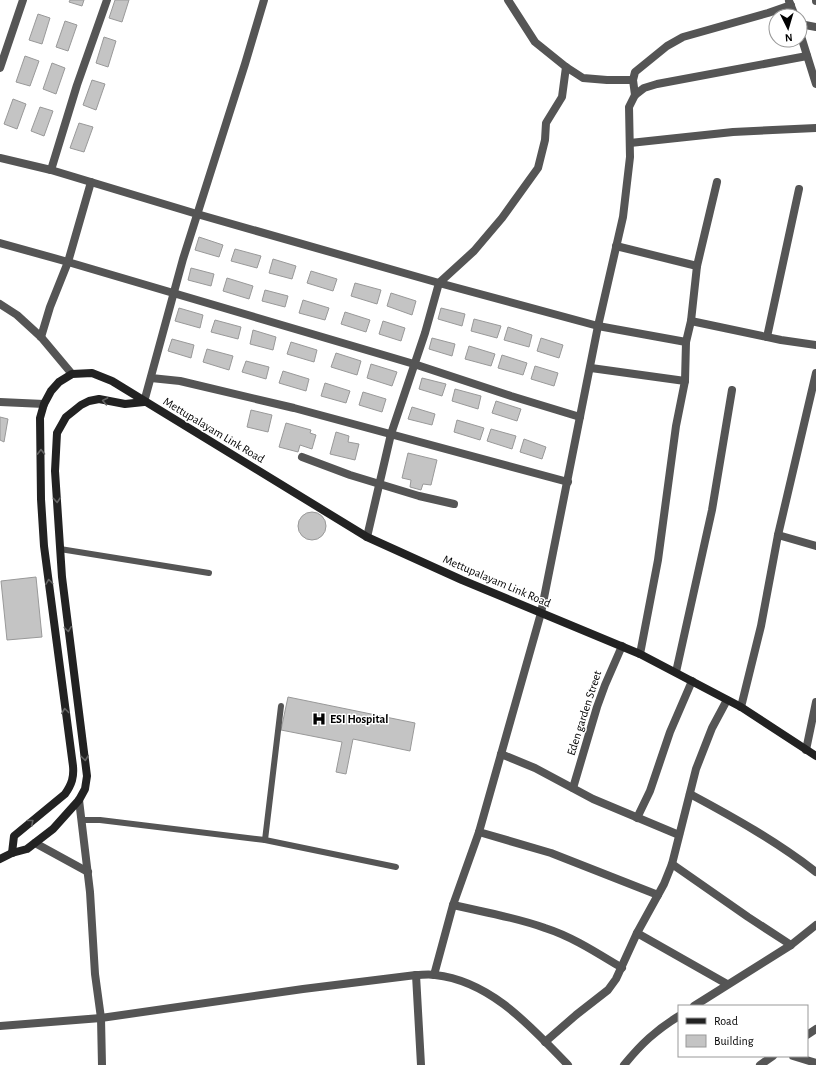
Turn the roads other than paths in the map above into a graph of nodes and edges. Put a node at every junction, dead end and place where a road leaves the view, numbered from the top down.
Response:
1 (23, 0) edge
2 (107, 0) edge
3 (264, 0) edge
4 (508, 0) edge
5 (790, 2) edge
6 (805, 48) edge
7 (807, 56) junction
8 (566, 67) junction
9 (0, 68) edge
10 (633, 80) junction
11 (816, 84) edge
12 (635, 95) junction
13 (816, 128) edge
14 (630, 143) junction
15 (0, 158) edge
16 (51, 170) junction
17 (91, 182) junction
18 (717, 182) dead end
19 (799, 189) dead end
20 (198, 214) junction
21 (0, 243) edge
22 (616, 246) junction
23 (68, 262) junction
24 (697, 266) junction
25 (439, 283) junction
26 (174, 293) junction
27 (0, 304) edge
28 (691, 321) junction
29 (598, 326) junction
30 (41, 337) junction
31 (766, 337) junction
32 (686, 342) junction
33 (816, 345) edge
34 (414, 364) junction
35 (591, 368) junction
36 (72, 374) junction
37 (816, 374) edge
38 (151, 378) junction
39 (684, 380) junction
40 (732, 390) dead end
41 (0, 402) edge
42 (144, 402) junction
43 (44, 404) junction
44 (580, 417) junction
45 (391, 434) junction
46 (302, 457) dead end
47 (568, 482) junction
48 (379, 484) junction
49 (454, 504) dead end
50 (778, 535) junction
51 (367, 537) junction
52 (816, 546) edge
53 (60, 549) junction
54 (209, 573) dead end
55 (541, 613) junction
56 (622, 646) junction
57 (640, 654) junction
58 (676, 672) junction
59 (692, 681) junction
60 (727, 700) junction
61 (816, 702) edge
62 (281, 706) dead end
63 (741, 707) junction
64 (806, 750) junction
65 (501, 754) junction
66 (816, 756) edge
67 (573, 788) junction
68 (690, 794) junction
69 (79, 800) junction
70 (637, 818) junction
71 (81, 820) junction
72 (479, 832) junction
73 (679, 835) junction
74 (265, 840) junction
75 (36, 843) junction
76 (12, 853) junction
77 (0, 860) edge
78 (672, 864) junction
79 (396, 867) dead end
80 (88, 872) junction
81 (816, 872) edge
82 (658, 896) junction
83 (453, 905) junction
84 (816, 926) edge
85 (637, 933) junction
86 (791, 945) junction
87 (622, 968) junction
88 (416, 975) junction
89 (434, 975) junction
90 (727, 984) junction
91 (696, 1005) edge
92 (678, 1017) edge
93 (101, 1018) junction
94 (0, 1026) edge
95 (545, 1042) junction
96 (772, 1057) edge
97 (796, 1057) edge
98 (816, 1063) edge
99 (102, 1065) edge
100 (421, 1065) edge
101 (568, 1065) edge
102 (624, 1065) edge
103 (760, 1065) edge

1 - 9 street
2 - 16 street
3 - 20 street
4 - 8 street
5 - 10 street
6 - 7 street
7 - 11 street
7 - 12 street
8 - 10 street
8 - 25 street
10 - 12 street
12 - 14 street
13 - 14 street
14 - 22 street
15 - 16 street
16 - 17 street
17 - 20 street
17 - 23 street
18 - 24 street
19 - 31 street
20 - 25 street
20 - 26 street
21 - 23 street
22 - 24 street
22 - 29 street
23 - 26 street
23 - 30 street
24 - 28 street
25 - 29 street
25 - 34 street
26 - 34 street
26 - 38 street
27 - 30 street
28 - 31 street
28 - 32 street
29 - 32 street
29 - 35 street
30 - 36 street
31 - 33 street
32 - 39 street
34 - 44 street
34 - 45 street
35 - 39 street
35 - 44 street
36 - 42 street, Mettupalayam Link Road
36 - 43 street
37 - 50 street
38 - 42 street
38 - 45 street
39 - 57 street
40 - 58 street
41 - 43 street
42 - 51 street, Mettupalayam Link Road
42 -> 53 street
76 -> 43 street
44 - 47 street
45 - 47 street
45 - 48 street
46 - 48 street
47 - 55 street
48 - 49 street
48 - 51 street
50 - 52 street
50 - 63 street
51 - 55 street, Mettupalayam Link Road
53 - 54 lane
53 -> 69 street
55 - 56 street, Mettupalayam Link Road
55 - 65 street
56 - 57 street, Mettupalayam Link Road
56 - 67 street, Eden garden Street
57 - 58 street, Mettupalayam Link Road
58 - 59 street, Mettupalayam Link Road
59 - 60 street, Mettupalayam Link Road
59 - 70 street
60 - 63 street, Mettupalayam Link Road
60 - 68 street
61 - 64 street
62 - 74 lane
63 - 64 street, Mettupalayam Link Road
64 - 66 street, Mettupalayam Link Road
65 - 67 street
65 - 72 street
67 - 70 street
68 - 73 street
68 - 81 street
69 - 71 street
69 - 75 street
70 - 73 street
71 - 74 lane
71 - 80 street
72 - 82 street
72 - 83 street
73 - 78 street
74 - 79 lane
75 - 76 street
75 - 80 street
76 - 77 street
78 - 82 street
78 - 86 street
80 - 93 street
82 - 85 street
83 - 87 street
83 - 89 street
84 - 86 street
85 - 87 street
85 - 90 street
86 - 90 street
87 - 95 street
88 - 89 street
88 - 93 street
88 - 100 street
89 - 95 street
90 - 91 street
92 - 102 street
93 - 94 street
93 - 99 street
95 - 101 street
96 - 103 street
97 - 98 street

